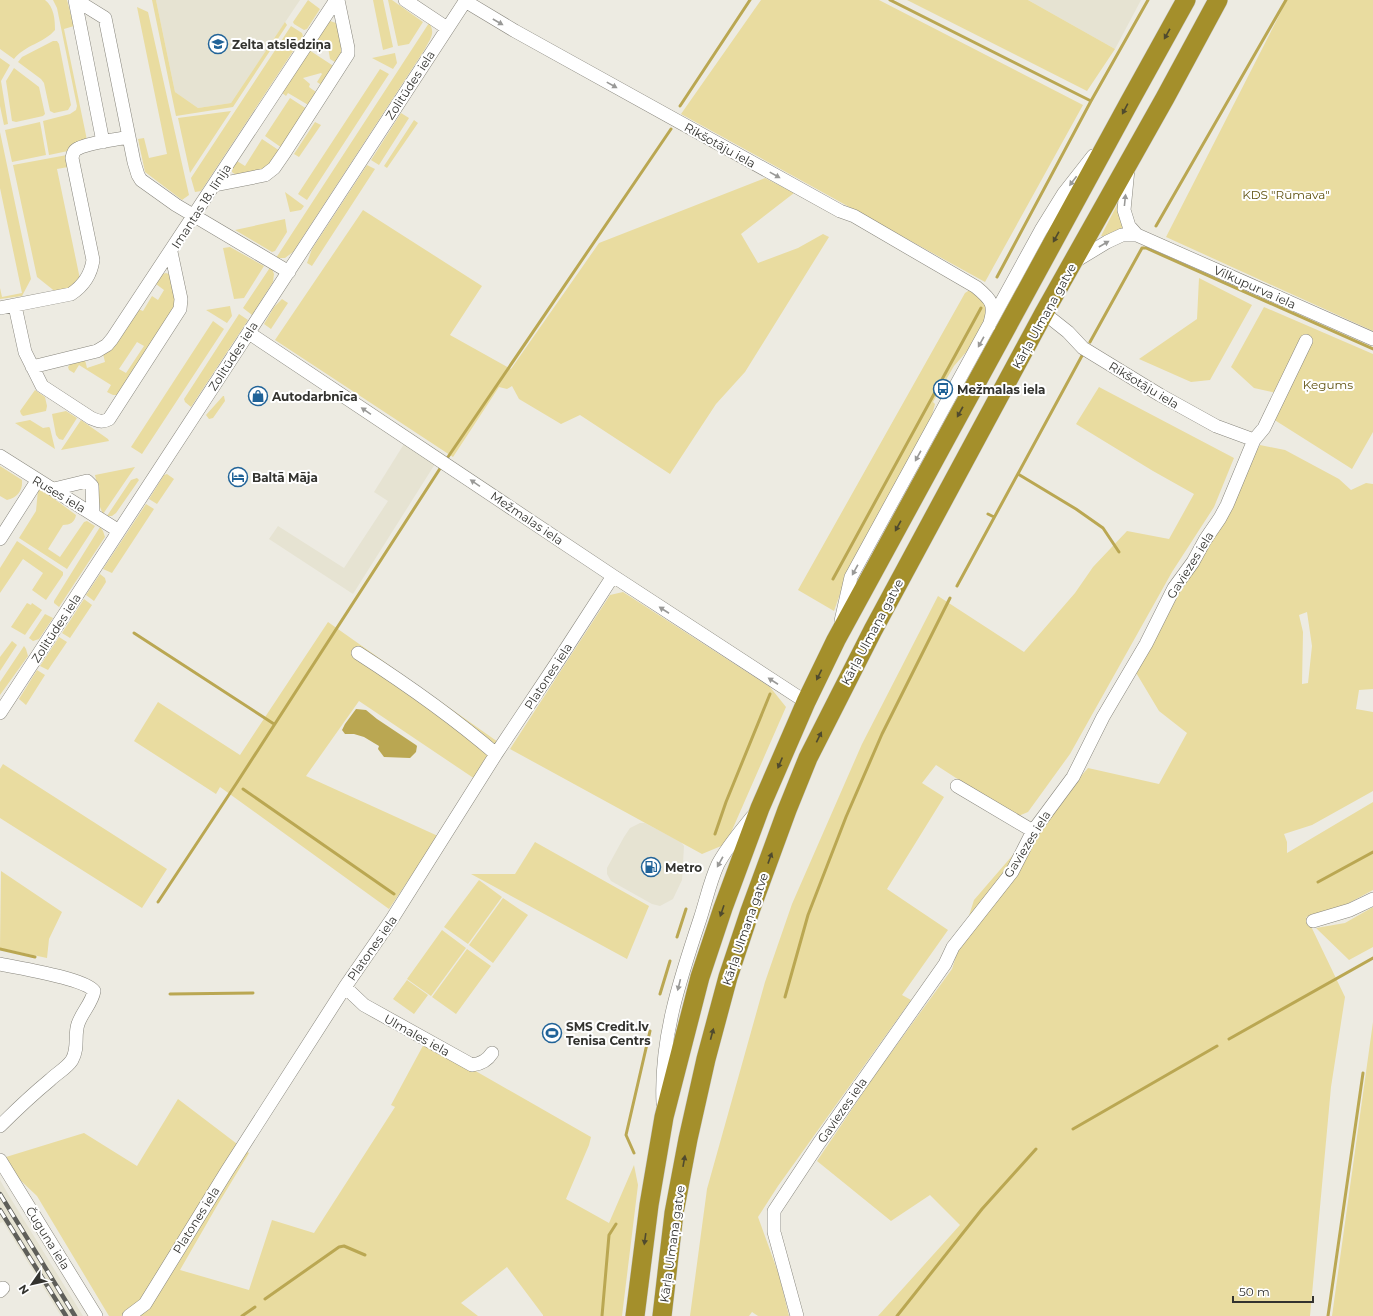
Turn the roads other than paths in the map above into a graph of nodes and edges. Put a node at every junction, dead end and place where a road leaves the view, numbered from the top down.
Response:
1 (75, 0) edge
2 (337, 0) edge
3 (405, 0) edge
4 (1186, 0) edge
5 (1218, 0) edge
6 (1232, 0) edge
7 (466, 1) edge
8 (447, 28) junction
9 (1165, 98) junction
10 (1115, 129) junction
11 (129, 137) junction
12 (103, 142) junction
13 (1129, 160) junction
14 (215, 184) junction
15 (194, 216) junction
16 (1137, 235) junction
17 (171, 252) junction
18 (1073, 263) junction
19 (289, 272) junction
20 (1015, 280) junction
21 (976, 287) junction
22 (15, 306) junction
23 (0, 308) edge
24 (1044, 313) junction
25 (989, 326) junction
26 (249, 333) junction
27 (1373, 339) edge
28 (1306, 340) dead end
29 (32, 367) junction
30 (1254, 440) junction
31 (0, 456) edge
32 (37, 480) junction
33 (54, 489) junction
34 (93, 514) junction
35 (119, 531) junction
36 (0, 539) edge
37 (613, 576) junction
38 (836, 640) junction
39 (358, 653) dead end
40 (806, 702) junction
41 (0, 713) edge
42 (496, 754) junction
43 (957, 786) dead end
44 (1033, 831) junction
45 (1373, 899) edge
46 (1313, 921) dead end
47 (0, 964) edge
48 (344, 987) junction
49 (492, 1053) dead end
50 (0, 1126) edge
51 (0, 1160) edge
52 (637, 1295) junction
53 (96, 1316) edge
54 (129, 1316) edge
55 (631, 1316) edge
56 (635, 1316) edge
57 (662, 1316) edge
58 (797, 1316) edge

1 - 11 street
1 - 12 street
2 - 14 street, Imantas 18. līnija
2 - 14 street
3 - 8 street
4 -> 10 highway
5 - 9 highway, Kārļa Ulmaņa gatve
6 - 9 highway
7 - 8 street, Zolitūdes iela
7 -> 21 street, Rikšotāju iela
8 - 19 street, Zolitūdes iela
9 - 13 highway, Kārļa Ulmaņa gatve
10 -> 20 street
10 -> 38 highway
11 - 12 street
11 - 15 street
12 - 22 street
16 -> 13 street
13 - 18 highway, Kārļa Ulmaņa gatve
14 - 15 street, Imantas 18. līnija
15 - 17 street, Imantas 18. līnija
15 - 19 street
18 -> 16 street
16 - 27 street, Vilkupurva iela
17 - 29 street, Imantas 18. līnija
17 - 29 street
18 - 24 highway, Kārļa Ulmaņa gatve
19 - 26 street, Zolitūdes iela
20 - 21 street
20 - 25 street
21 - 25 street
22 - 23 street
22 - 29 street
24 - 30 street, Rikšotāju iela
57 -> 24 highway, Kārļa Ulmaņa gatve
25 -> 38 street
26 - 35 street, Zolitūdes iela
37 -> 26 street, Mežmalas iela
28 - 30 street, Gaviezes iela
30 - 44 street, Gaviezes iela
31 - 32 street, Ruses iela
32 - 33 street, Ruses iela
32 - 36 street
33 - 34 street, Ruses iela
33 - 34 street
34 - 35 street, Ruses iela
35 - 41 street, Zolitūdes iela
40 -> 37 street, Mežmalas iela
37 - 42 street, Platones iela
38 -> 40 highway
39 - 42 street
40 -> 52 highway
42 - 48 street, Platones iela
43 - 44 street
44 - 58 street, Gaviezes iela
45 - 46 street
47 - 50 street
48 - 49 street, Ulmales iela
48 - 54 street, Platones iela
51 - 53 street, Čuguna iela
52 - 55 street
52 - 56 highway

